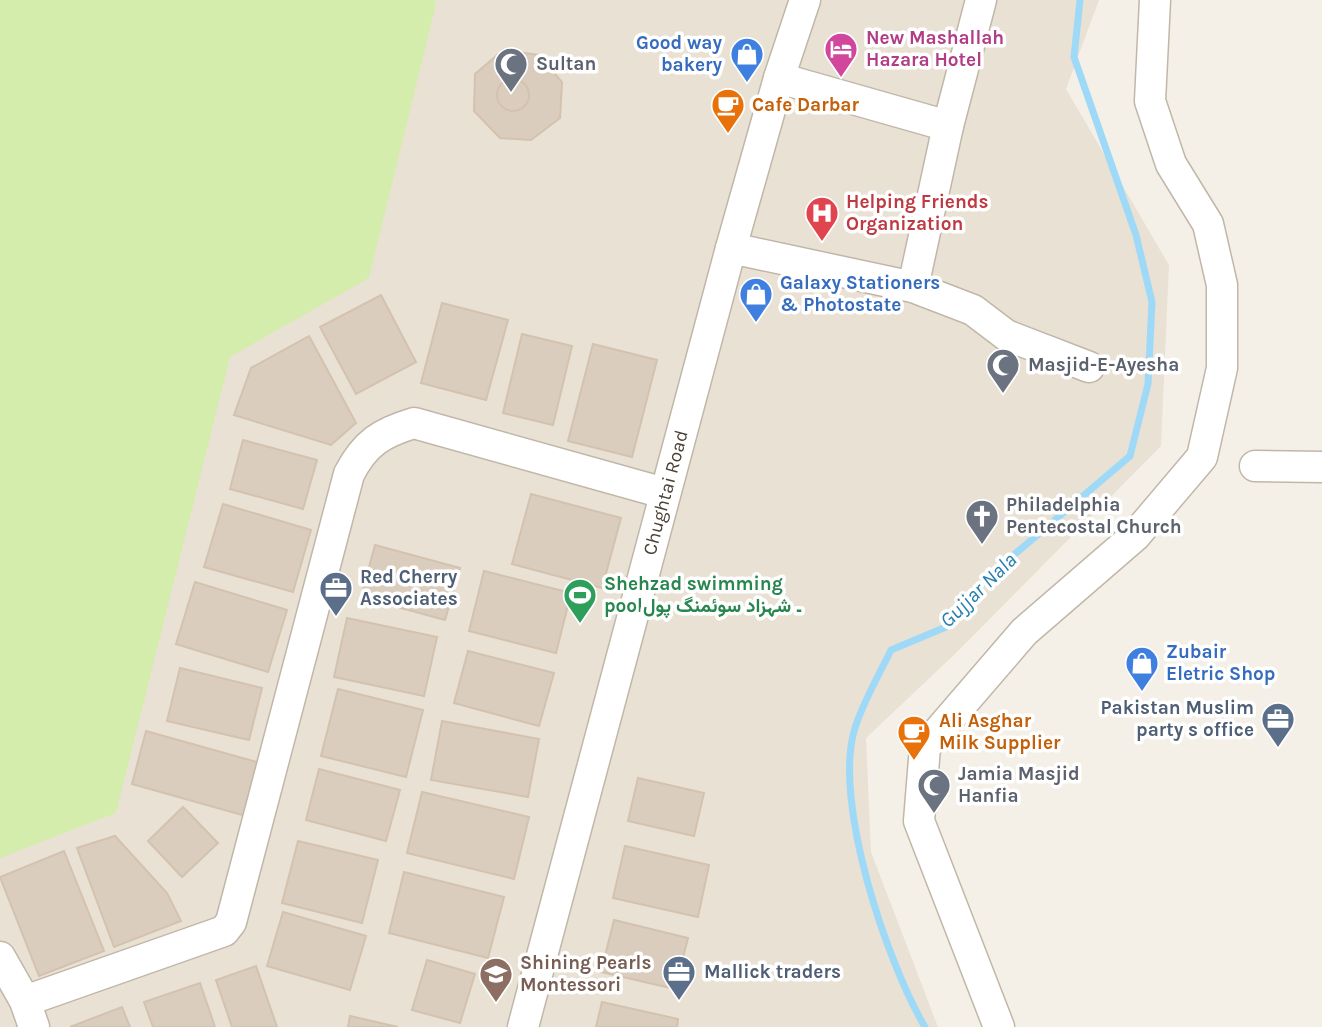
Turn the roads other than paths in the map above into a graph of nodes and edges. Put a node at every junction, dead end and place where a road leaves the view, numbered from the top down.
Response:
1 (805, 0) edge
2 (981, 0) edge
3 (1155, 0) edge
4 (779, 78) junction
5 (948, 125) junction
6 (731, 248) junction
7 (913, 287) junction
8 (1089, 368) dead end
9 (1255, 466) dead end
10 (1322, 467) edge
11 (664, 493) junction
12 (0, 957) edge
13 (29, 1014) edge
14 (523, 1027) edge
15 (999, 1027) edge

1 - 4 street, Chughtai Road
2 - 5 street
3 - 15 street
4 - 5 street
4 - 6 street, Chughtai Road
5 - 7 street
6 - 7 street
6 - 11 street, Chughtai Road
7 - 8 street
9 - 10 street
11 - 13 street
11 - 14 street, Chughtai Road
12 - 13 street

